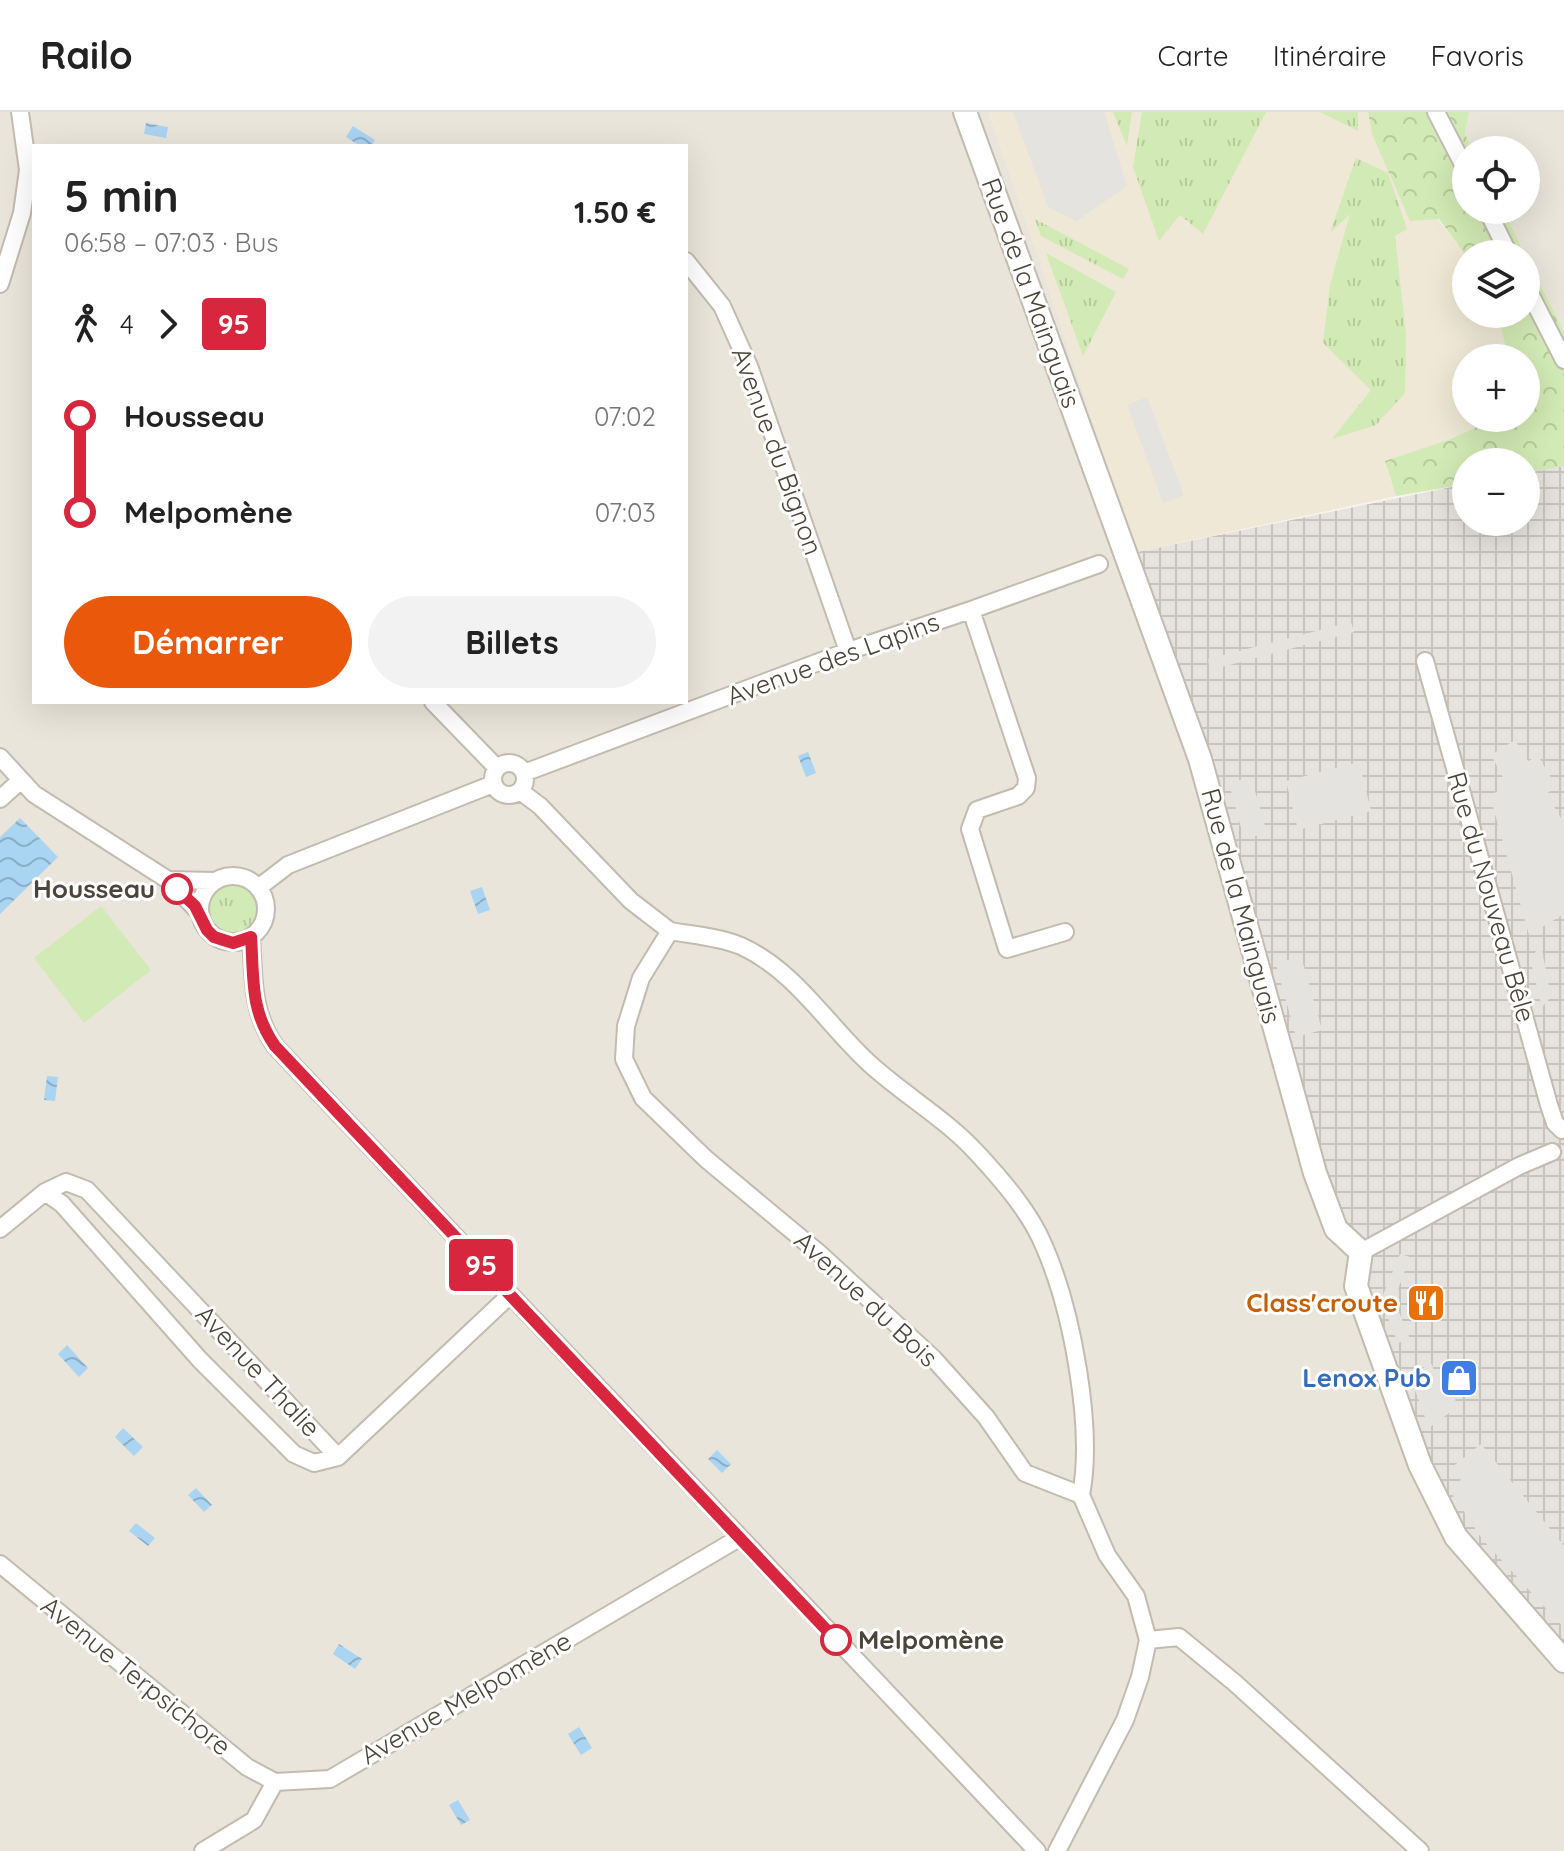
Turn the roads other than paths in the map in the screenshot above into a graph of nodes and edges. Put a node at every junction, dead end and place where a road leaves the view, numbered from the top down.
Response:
1 (20, 112) edge
2 (965, 112) edge
3 (1436, 112) edge
4 (1452, 143) edge
5 (688, 264) edge
6 (0, 284) edge
7 (1540, 313) edge
8 (1564, 360) edge
9 (1099, 564) dead end
10 (971, 610) junction
11 (848, 651) junction
12 (1425, 661) dead end
13 (435, 704) edge
14 (0, 757) edge
15 (524, 773) junction
16 (495, 776) junction
17 (21, 780) junction
18 (520, 791) junction
19 (0, 799) edge
20 (168, 880) junction
21 (216, 881) junction
22 (258, 888) junction
23 (199, 912) junction
24 (670, 931) junction
25 (1065, 932) dead end
26 (251, 937) junction
27 (1563, 1130) edge
28 (1558, 1158) edge
29 (45, 1192) junction
30 (0, 1229) edge
31 (1361, 1252) junction
32 (510, 1295) junction
33 (338, 1457) junction
34 (1081, 1495) junction
35 (739, 1538) junction
36 (0, 1564) edge
37 (1148, 1640) junction
38 (1564, 1661) edge
39 (275, 1782) junction
40 (203, 1851) edge
41 (1037, 1851) edge
42 (1057, 1851) edge
43 (1420, 1851) edge

1 - 6 street
2 - 31 street, Rue de la Mainguais
3 - 4 street
5 - 11 street, Avenue du Bignon
7 - 8 street
9 - 10 street, Avenue des Lapins
10 - 11 street, Avenue des Lapins
10 - 25 street
11 - 15 street, Avenue des Lapins
12 - 27 street, Rue du Nouveau Bêle
13 - 16 street
14 - 17 street
15 - 16 street
15 - 18 street
16 - 18 street
16 - 22 street
17 - 19 street
17 - 20 street
18 - 24 street
20 - 21 street
20 - 23 street
21 - 22 street
21 - 23 street
22 - 26 street
23 - 26 street
24 - 34 street
24 - 34 street, Avenue du Bois
26 - 32 street
27 - 28 street
28 - 31 street
29 - 30 street
29 - 33 street
29 - 33 street, Avenue Thalie
31 - 38 street
32 - 33 street, Avenue Thalie
32 - 35 street
34 - 37 street
35 - 39 street, Avenue Melpomène
35 - 41 street
36 - 39 street, Avenue Terpsichore
37 - 42 street
37 - 43 street
39 - 40 street

